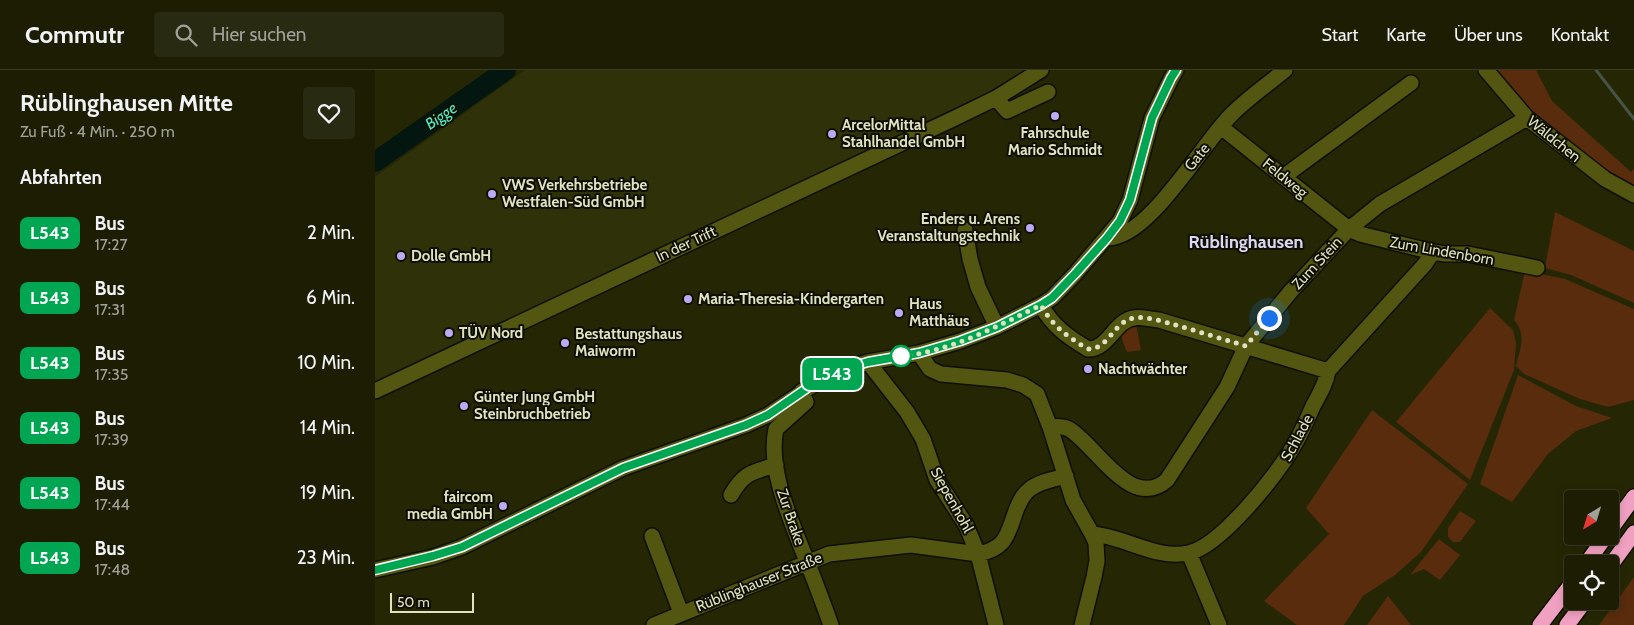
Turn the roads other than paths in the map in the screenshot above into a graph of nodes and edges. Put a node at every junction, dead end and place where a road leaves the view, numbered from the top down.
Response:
1 (1041, 70) edge
2 (1177, 70) edge
3 (1285, 70) edge
4 (1487, 70) edge
5 (1411, 84) dead end
6 (1048, 92) dead end
7 (996, 98) junction
8 (1527, 118) junction
9 (1221, 127) junction
10 (1283, 177) junction
11 (1634, 195) edge
12 (1349, 229) junction
13 (965, 230) dead end
14 (1107, 238) junction
15 (1433, 252) junction
16 (1537, 268) dead end
17 (1041, 305) junction
18 (997, 327) junction
19 (1246, 346) junction
20 (919, 353) junction
21 (868, 362) junction
22 (1328, 371) junction
23 (375, 390) edge
24 (802, 391) junction
25 (1050, 427) junction
26 (776, 464) junction
27 (1066, 476) junction
28 (731, 494) dead end
29 (1634, 497) edge
30 (1619, 518) edge
31 (1634, 533) edge
32 (1093, 534) junction
33 (652, 536) dead end
34 (1189, 553) junction
35 (978, 554) junction
36 (1618, 555) edge
37 (807, 562) junction
38 (375, 570) edge
39 (1564, 594) edge
40 (1578, 610) edge
41 (681, 613) junction
42 (654, 625) edge
43 (831, 625) edge
44 (996, 625) edge
45 (1082, 625) edge
46 (1219, 625) edge
47 (1540, 625) edge
48 (1567, 625) edge

1 - 7 street, In der Trift
2 - 14 street
3 - 9 street, Gate
4 - 8 street, Wäldchen
5 - 10 street
6 - 7 street
7 - 23 street, In der Trift
8 - 11 street, Wäldchen
8 - 12 street, Zum Stein
9 - 10 street, Feldweg
9 - 14 street, Gate
10 - 12 street, Feldweg
12 - 15 street, Zum Lindenborn
12 - 19 street, Zum Stein
13 - 18 street
14 - 17 street
15 - 16 street, Zum Lindenborn
15 - 22 street, Schlade
17 - 18 street
17 - 19 street
18 - 20 street
19 - 22 street
19 - 25 street, Zum Stein
20 - 21 street
20 - 25 street
21 - 24 street
21 - 35 street, Siepenhohl
22 - 34 street, Schlade
24 - 26 street, Zur Brake
24 - 38 street
25 - 27 street
26 - 28 street
26 - 37 street, Zur Brake
27 - 32 street
27 - 35 street, Rüblinghauser Straße
29 - 30 highway
31 - 36 highway
32 - 34 street, Schlade
32 - 45 street
33 - 41 street
34 - 46 street
35 - 37 street, Rüblinghauser Straße
35 - 44 street, Siepenhohl
37 - 41 street, Rüblinghauser Straße
37 - 43 street, Zur Brake
39 - 47 highway
40 - 48 highway
41 - 42 street, Rüblinghauser Straße

